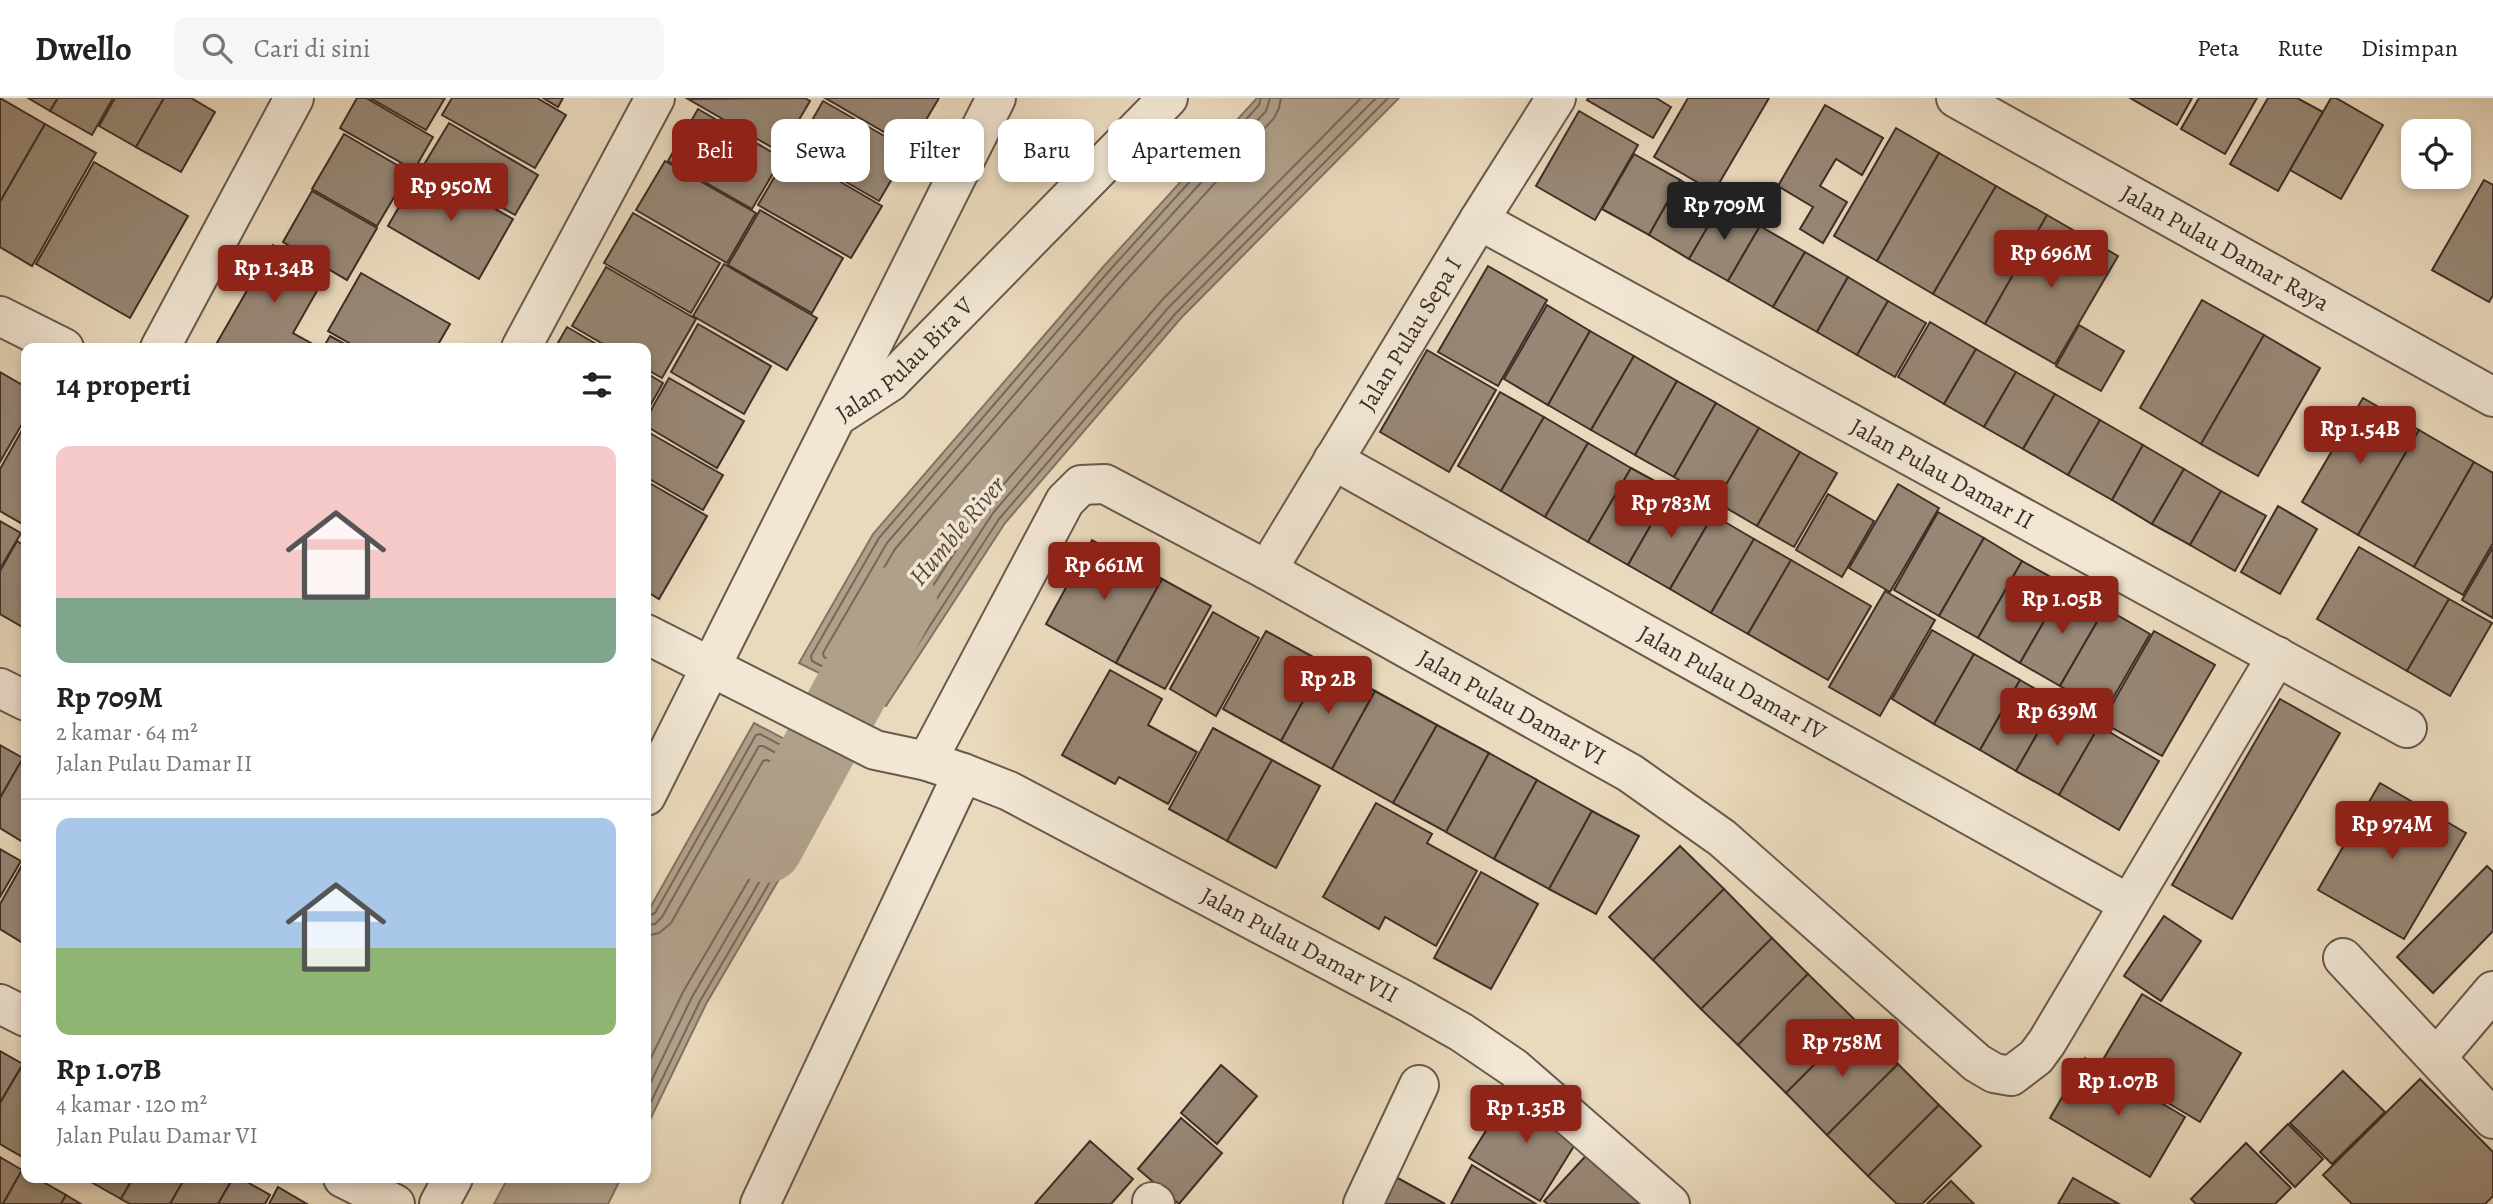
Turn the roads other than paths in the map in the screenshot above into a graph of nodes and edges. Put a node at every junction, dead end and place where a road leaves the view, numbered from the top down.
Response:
1 (655, 98) edge
2 (996, 98) edge
3 (1168, 98) edge
4 (1556, 98) edge
5 (1956, 98) edge
6 (280, 103) edge
7 (1479, 219) junction
8 (0, 316) edge
9 (54, 343) edge
10 (162, 343) edge
11 (524, 343) edge
12 (2493, 397) edge
13 (836, 417) junction
14 (1333, 460) junction
15 (1267, 570) junction
16 (651, 636) edge
17 (2277, 656) junction
18 (726, 673) junction
19 (0, 688) edge
20 (21, 698) edge
21 (2407, 728) dead end
22 (945, 767) junction
23 (651, 788) edge
24 (2129, 904) junction
25 (2343, 958) dead end
26 (2493, 992) edge
27 (0, 1004) edge
28 (21, 1014) edge
29 (2437, 1057) junction
30 (1419, 1085) dead end
31 (2493, 1119) edge
32 (353, 1183) edge
33 (450, 1183) edge
34 (394, 1204) edge
35 (439, 1204) edge
36 (760, 1204) edge
37 (1363, 1204) edge
38 (1670, 1204) edge

1 - 11 street
2 - 13 street
3 - 13 street, Jalan Pulau Bira V
4 - 7 street, Jalan Pulau Sepa I
5 - 12 street, Jalan Pulau Damar Raya
6 - 10 street
7 - 14 street, Jalan Pulau Sepa I
7 - 17 street, Jalan Pulau Damar II
8 - 9 street
13 - 18 street, Jalan Pulau Bira V
14 - 15 street, Jalan Pulau Sepa I
14 - 24 street, Jalan Pulau Damar IV
15 - 22 street, Jalan Pulau Damar VI
15 - 24 street, Jalan Pulau Damar VI
16 - 18 street, Jalan Pulau Damar VII
17 - 21 street, Jalan Pulau Damar II
17 - 24 street
18 - 22 street, Jalan Pulau Damar VII
18 - 23 street, Jalan Pulau Bira V
19 - 20 street
22 - 36 street, Jalan Pulau Damar VI
22 - 38 street, Jalan Pulau Damar VII
25 - 29 street
26 - 29 street
27 - 28 street
29 - 31 street
30 - 37 street
32 - 34 street
33 - 35 street

